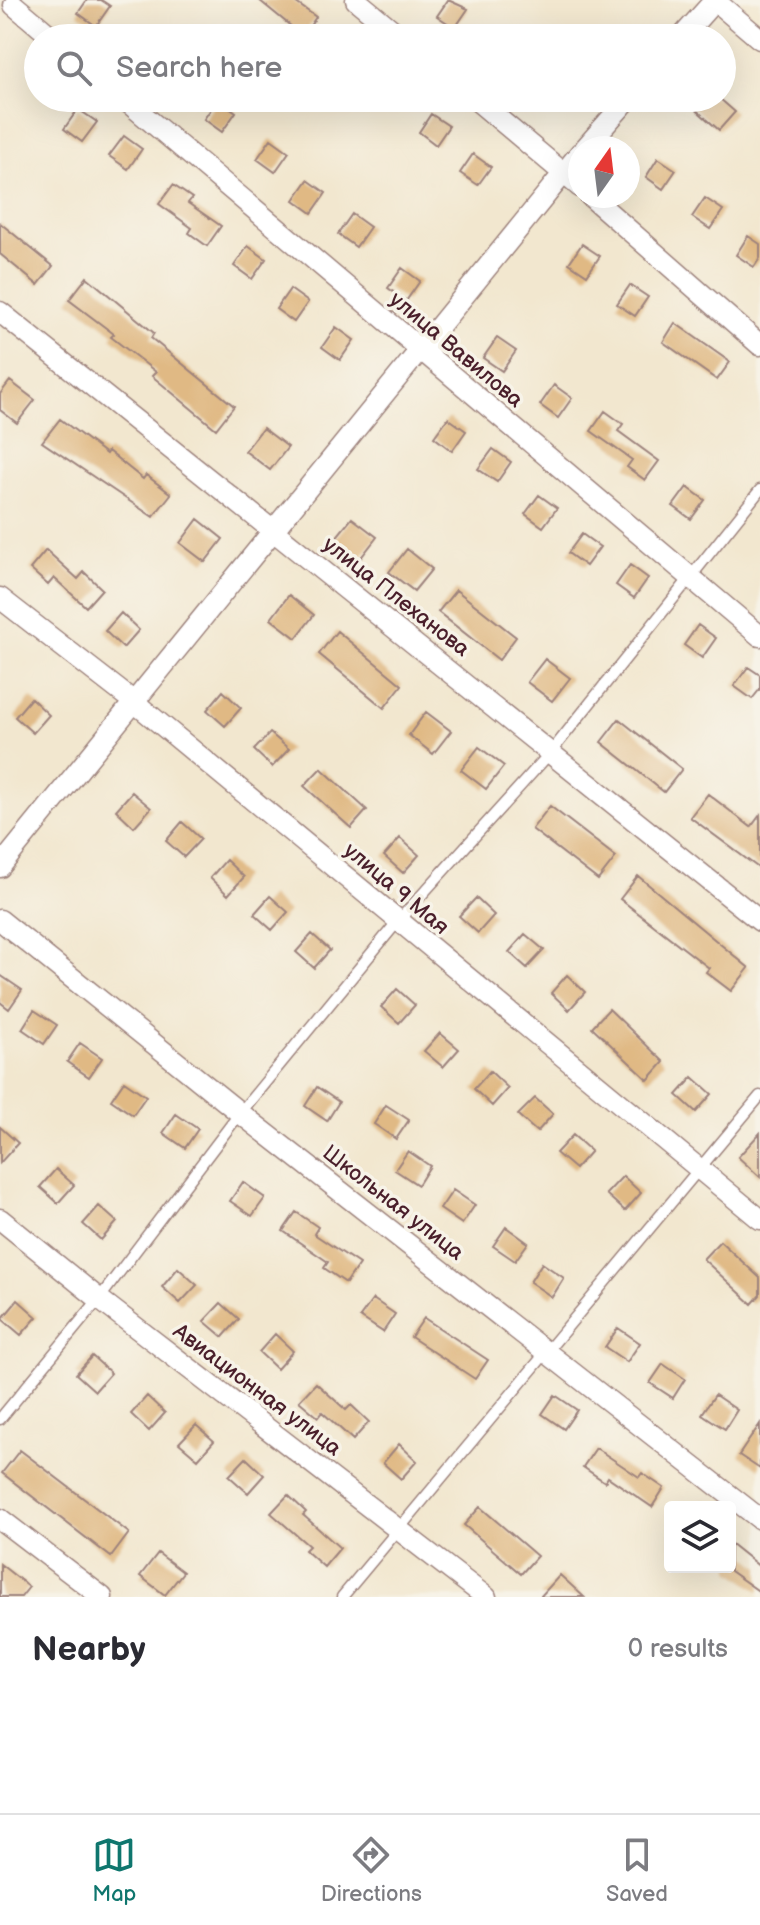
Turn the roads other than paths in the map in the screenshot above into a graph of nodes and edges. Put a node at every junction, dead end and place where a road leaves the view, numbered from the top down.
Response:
1 (356, 0) edge
2 (714, 0) edge
3 (14, 5) dead end
4 (36, 24) edge
5 (385, 24) edge
6 (693, 24) edge
7 (760, 39) edge
8 (139, 112) edge
9 (491, 112) edge
10 (617, 112) edge
11 (596, 136) edge
12 (568, 166) edge
13 (563, 172) junction
14 (568, 176) edge
15 (604, 208) edge
16 (0, 312) edge
17 (760, 345) edge
18 (420, 352) junction
19 (760, 490) edge
20 (275, 532) junction
21 (687, 577) junction
22 (0, 598) edge
23 (760, 636) edge
24 (134, 702) junction
25 (551, 752) junction
26 (0, 867) edge
27 (0, 920) edge
28 (398, 921) junction
29 (760, 921) edge
30 (760, 1096) edge
31 (240, 1113) junction
32 (698, 1169) junction
33 (0, 1219) edge
34 (760, 1219) edge
35 (99, 1299) junction
36 (546, 1353) junction
37 (0, 1419) edge
38 (0, 1519) edge
39 (760, 1519) edge
40 (398, 1527) junction
41 (102, 1597) edge
42 (342, 1597) edge
43 (486, 1597) edge

1 - 5 street
2 - 6 street
2 - 7 street
3 - 4 street
8 - 18 street, улица Вавилова
9 - 13 street
10 - 11 street
12 - 13 street
13 - 14 street
13 - 18 street
15 - 17 street
16 - 20 street, улица Плеханова
18 - 20 street
18 - 21 street, улица Вавилова
19 - 21 lane
20 - 24 street
20 - 25 street, улица Плеханова
21 - 23 street, улица Вавилова
21 - 25 lane
22 - 24 street, улица 9 Мая
24 - 26 street
24 - 28 street, улица 9 Мая
25 - 28 lane
25 - 29 street, улица Плеханова
27 - 31 street, Школьная улица
28 - 31 lane
28 - 32 street, улица 9 Мая
30 - 32 lane
31 - 35 lane
31 - 36 street, Школьная улица
32 - 34 street, улица 9 Мая
32 - 36 lane
33 - 35 street, Авиационная улица
35 - 37 lane
35 - 40 street, Авиационная улица
36 - 39 street, Школьная улица
36 - 40 lane
38 - 41 street
40 - 42 lane
40 - 43 street, Авиационная улица

